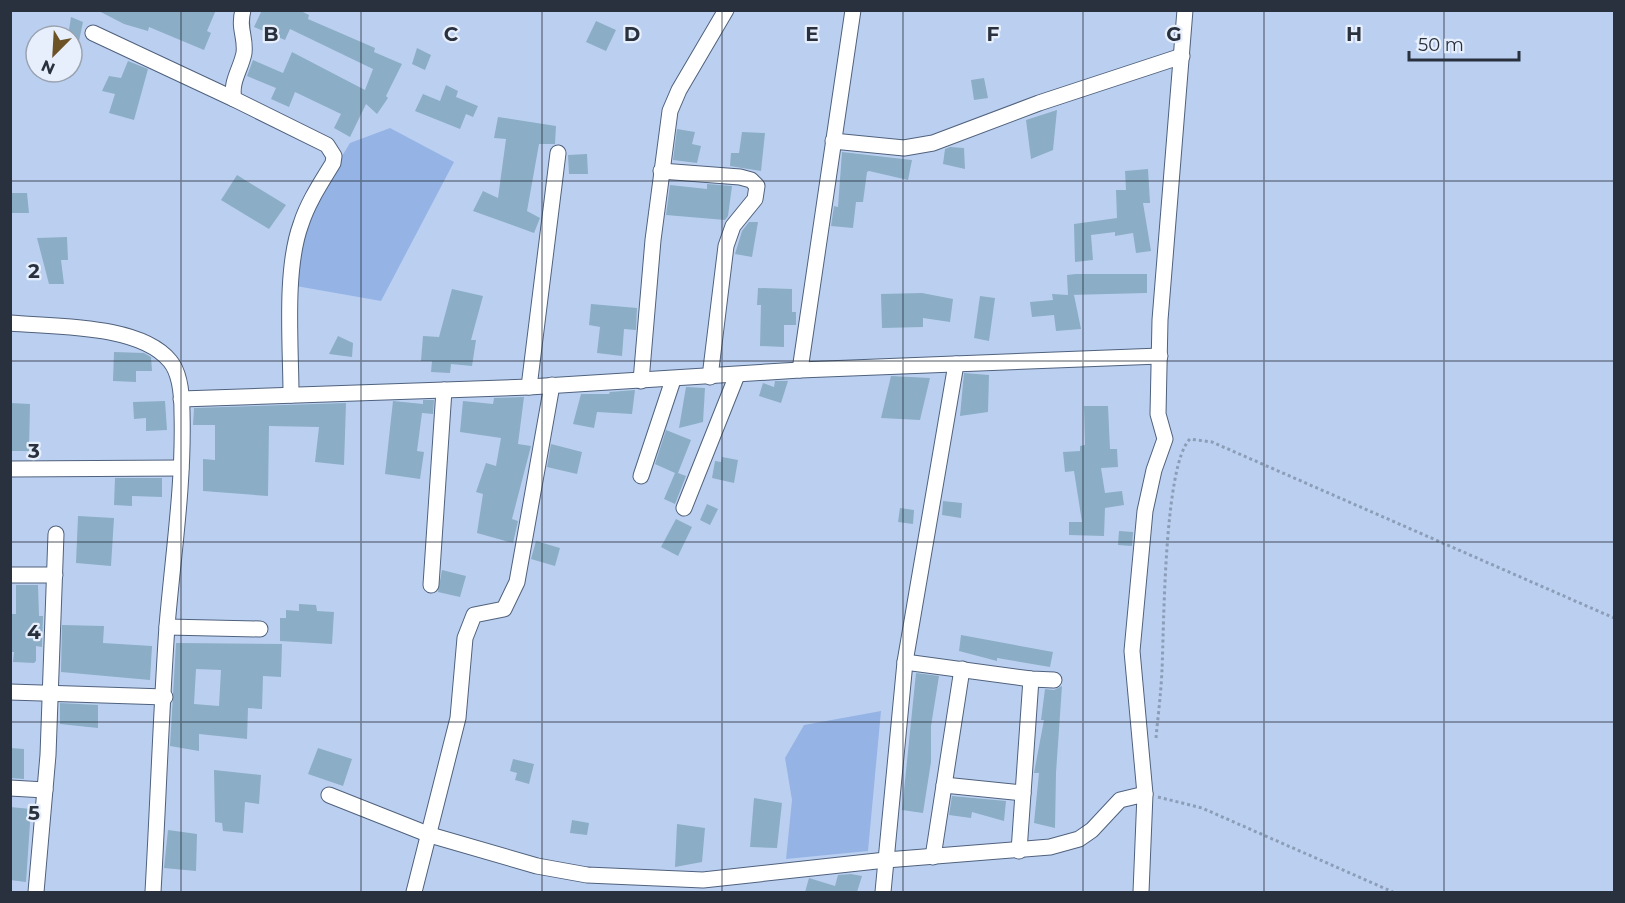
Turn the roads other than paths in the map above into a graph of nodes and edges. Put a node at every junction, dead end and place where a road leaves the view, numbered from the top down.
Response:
1 (243, 10) edge
2 (726, 10) edge
3 (853, 10) edge
4 (1185, 10) edge
5 (93, 33) dead end
6 (1182, 56) junction
7 (234, 99) junction
8 (833, 141) junction
9 (558, 153) dead end
10 (661, 171) junction
11 (11, 319) edge
12 (1160, 356) junction
13 (956, 364) junction
14 (800, 370) junction
15 (737, 375) junction
16 (710, 377) junction
17 (672, 380) junction
18 (642, 381) junction
19 (552, 386) junction
20 (529, 387) junction
21 (444, 390) junction
22 (291, 395) junction
23 (181, 399) junction
24 (10, 468) edge
25 (181, 468) junction
26 (641, 476) dead end
27 (684, 508) dead end
28 (56, 534) dead end
29 (10, 575) edge
30 (55, 575) junction
31 (431, 585) dead end
32 (167, 627) junction
33 (260, 629) dead end
34 (905, 662) junction
35 (962, 669) junction
36 (1030, 679) junction
37 (1054, 680) dead end
38 (10, 692) edge
39 (51, 694) junction
40 (165, 697) junction
41 (944, 785) junction
42 (10, 788) edge
43 (45, 790) junction
44 (1023, 793) junction
45 (1145, 794) junction
46 (329, 795) dead end
47 (430, 835) junction
48 (1019, 851) junction
49 (933, 857) junction
50 (886, 860) junction
51 (36, 892) edge
52 (153, 892) edge
53 (414, 892) edge
54 (883, 892) edge
55 (1141, 892) edge

1 - 7 street
2 - 10 street
3 - 8 street
4 - 6 street
5 - 7 street
6 - 8 street
6 - 12 street
7 - 22 street
8 - 14 street
9 - 20 street
10 - 16 street
10 - 18 street
11 - 23 street
12 - 13 street
12 - 45 street
13 - 14 street
13 - 34 street
14 - 15 street
15 - 16 street
15 - 27 street
16 - 17 street
17 - 18 street
17 - 26 street
18 - 19 street
19 - 20 street
19 - 47 street
20 - 21 street
21 - 22 street
21 - 31 street
22 - 23 street
23 - 25 street
24 - 25 street
25 - 32 street
28 - 30 street
29 - 30 street
30 - 39 street
32 - 33 street
32 - 40 street
34 - 35 street
34 - 50 street
35 - 36 street
35 - 41 street
36 - 37 street
36 - 44 street
38 - 39 street
39 - 40 street
39 - 43 street
40 - 52 street
41 - 44 street
41 - 49 street
42 - 43 street
43 - 51 street
44 - 48 street
45 - 48 street
45 - 55 street
46 - 47 street
47 - 50 street
47 - 53 street
48 - 49 street
49 - 50 street
50 - 54 street

